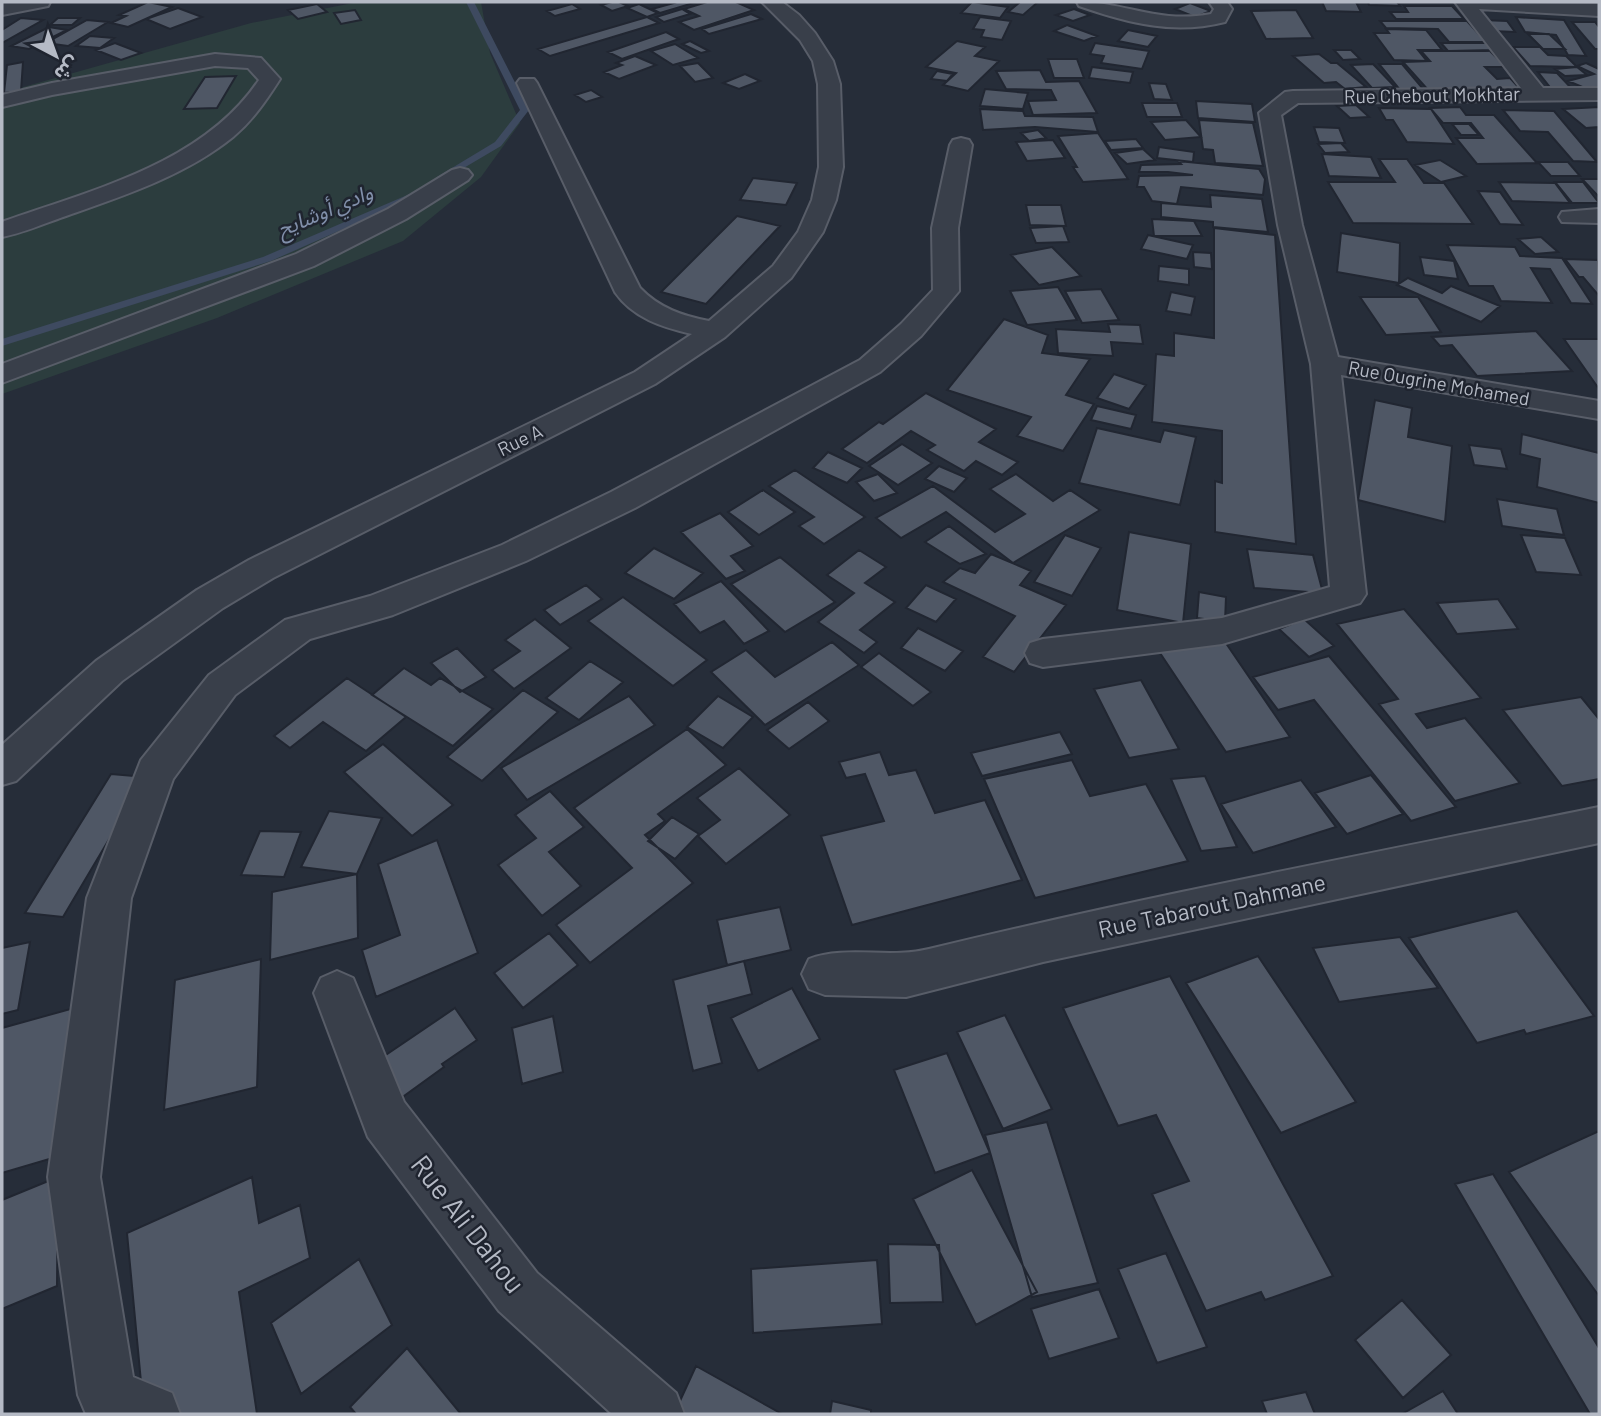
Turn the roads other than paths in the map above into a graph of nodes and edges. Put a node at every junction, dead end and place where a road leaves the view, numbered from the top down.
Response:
1 (41, 2) edge
2 (771, 2) edge
3 (1086, 2) edge
4 (1218, 2) edge
5 (2, 9) edge
6 (1599, 10) edge
7 (527, 83) dead end
8 (1537, 94) junction
9 (1599, 94) edge
10 (2, 100) edge
11 (1270, 113) joint
12 (961, 145) dead end
13 (460, 174) dead end
14 (1599, 216) edge
15 (1571, 217) dead end
16 (2, 230) edge
17 (715, 331) junction
18 (1325, 364) junction
19 (2, 374) edge
20 (1599, 410) edge
21 (1043, 653) dead end
22 (2, 769) edge
23 (1599, 825) edge
24 (825, 974) dead end
25 (337, 993) dead end
26 (151, 1414) edge
27 (655, 1414) edge

1 - 5 street
2 - 17 street, Rue A
3 - 4 street
6 - 8 street
7 - 17 street
8 - 9 street, Rue Chebout Mokhtar
8 - 11 street, Rue Chebout Mokhtar
10 - 16 street
11 - 18 street, Rue Ougrine Mohamed
12 - 26 street
13 - 19 street
14 - 15 street
17 - 22 street, Rue A
18 - 20 street, Rue Ougrine Mohamed
18 - 21 street
23 - 24 street, Rue Tabarout Dahmane
25 - 27 street, Rue Ali Dahou

